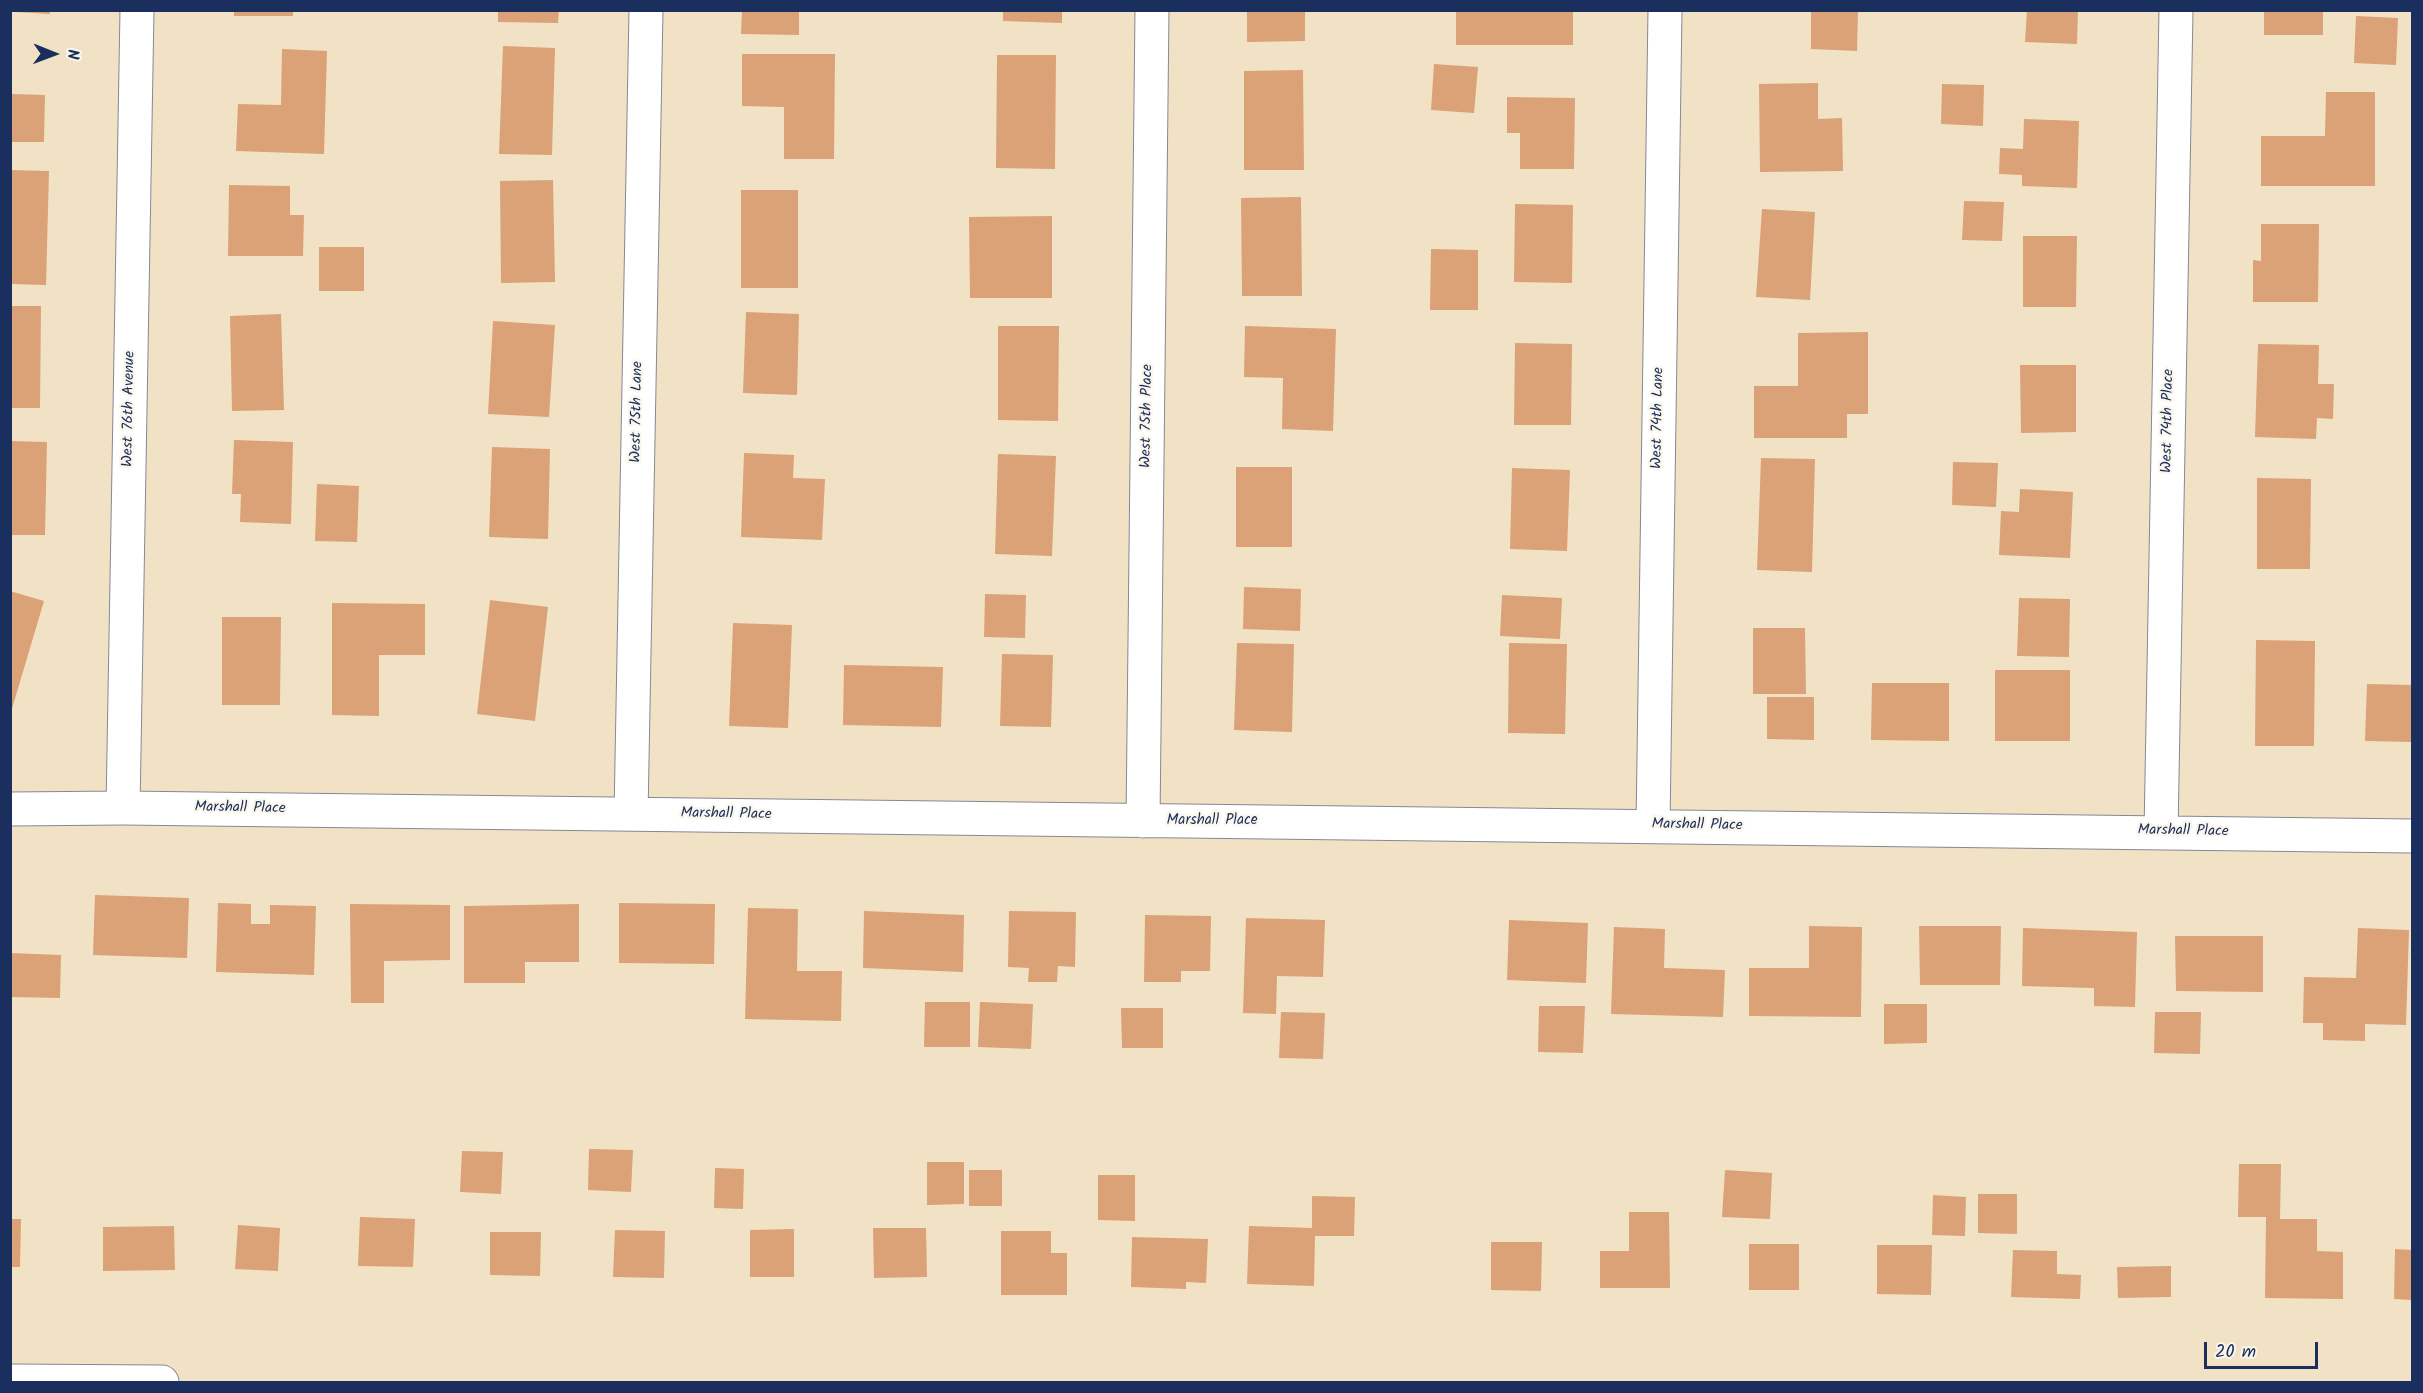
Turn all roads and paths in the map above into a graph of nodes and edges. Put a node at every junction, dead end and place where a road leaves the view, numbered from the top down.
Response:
1 (137, 10) edge
2 (646, 10) edge
3 (1152, 10) edge
4 (1665, 10) edge
5 (2176, 10) edge
6 (123, 808) junction
7 (10, 809) edge
8 (631, 814) junction
9 (1143, 821) junction
10 (1653, 825) junction
11 (2161, 832) junction
12 (2412, 836) edge
13 (10, 1380) edge
14 (162, 1383) edge

1 - 6 street, West 76th Avenue
2 - 8 street, West 75th Lane
3 - 9 street, West 75th Place
4 - 10 street, West 74th Lane
5 - 11 street, West 74th Place
6 - 7 street, Marshall Place
6 - 8 street, Marshall Place
8 - 9 street, Marshall Place
9 - 10 street, Marshall Place
10 - 11 street, Marshall Place
11 - 12 street, Marshall Place
13 - 14 street

